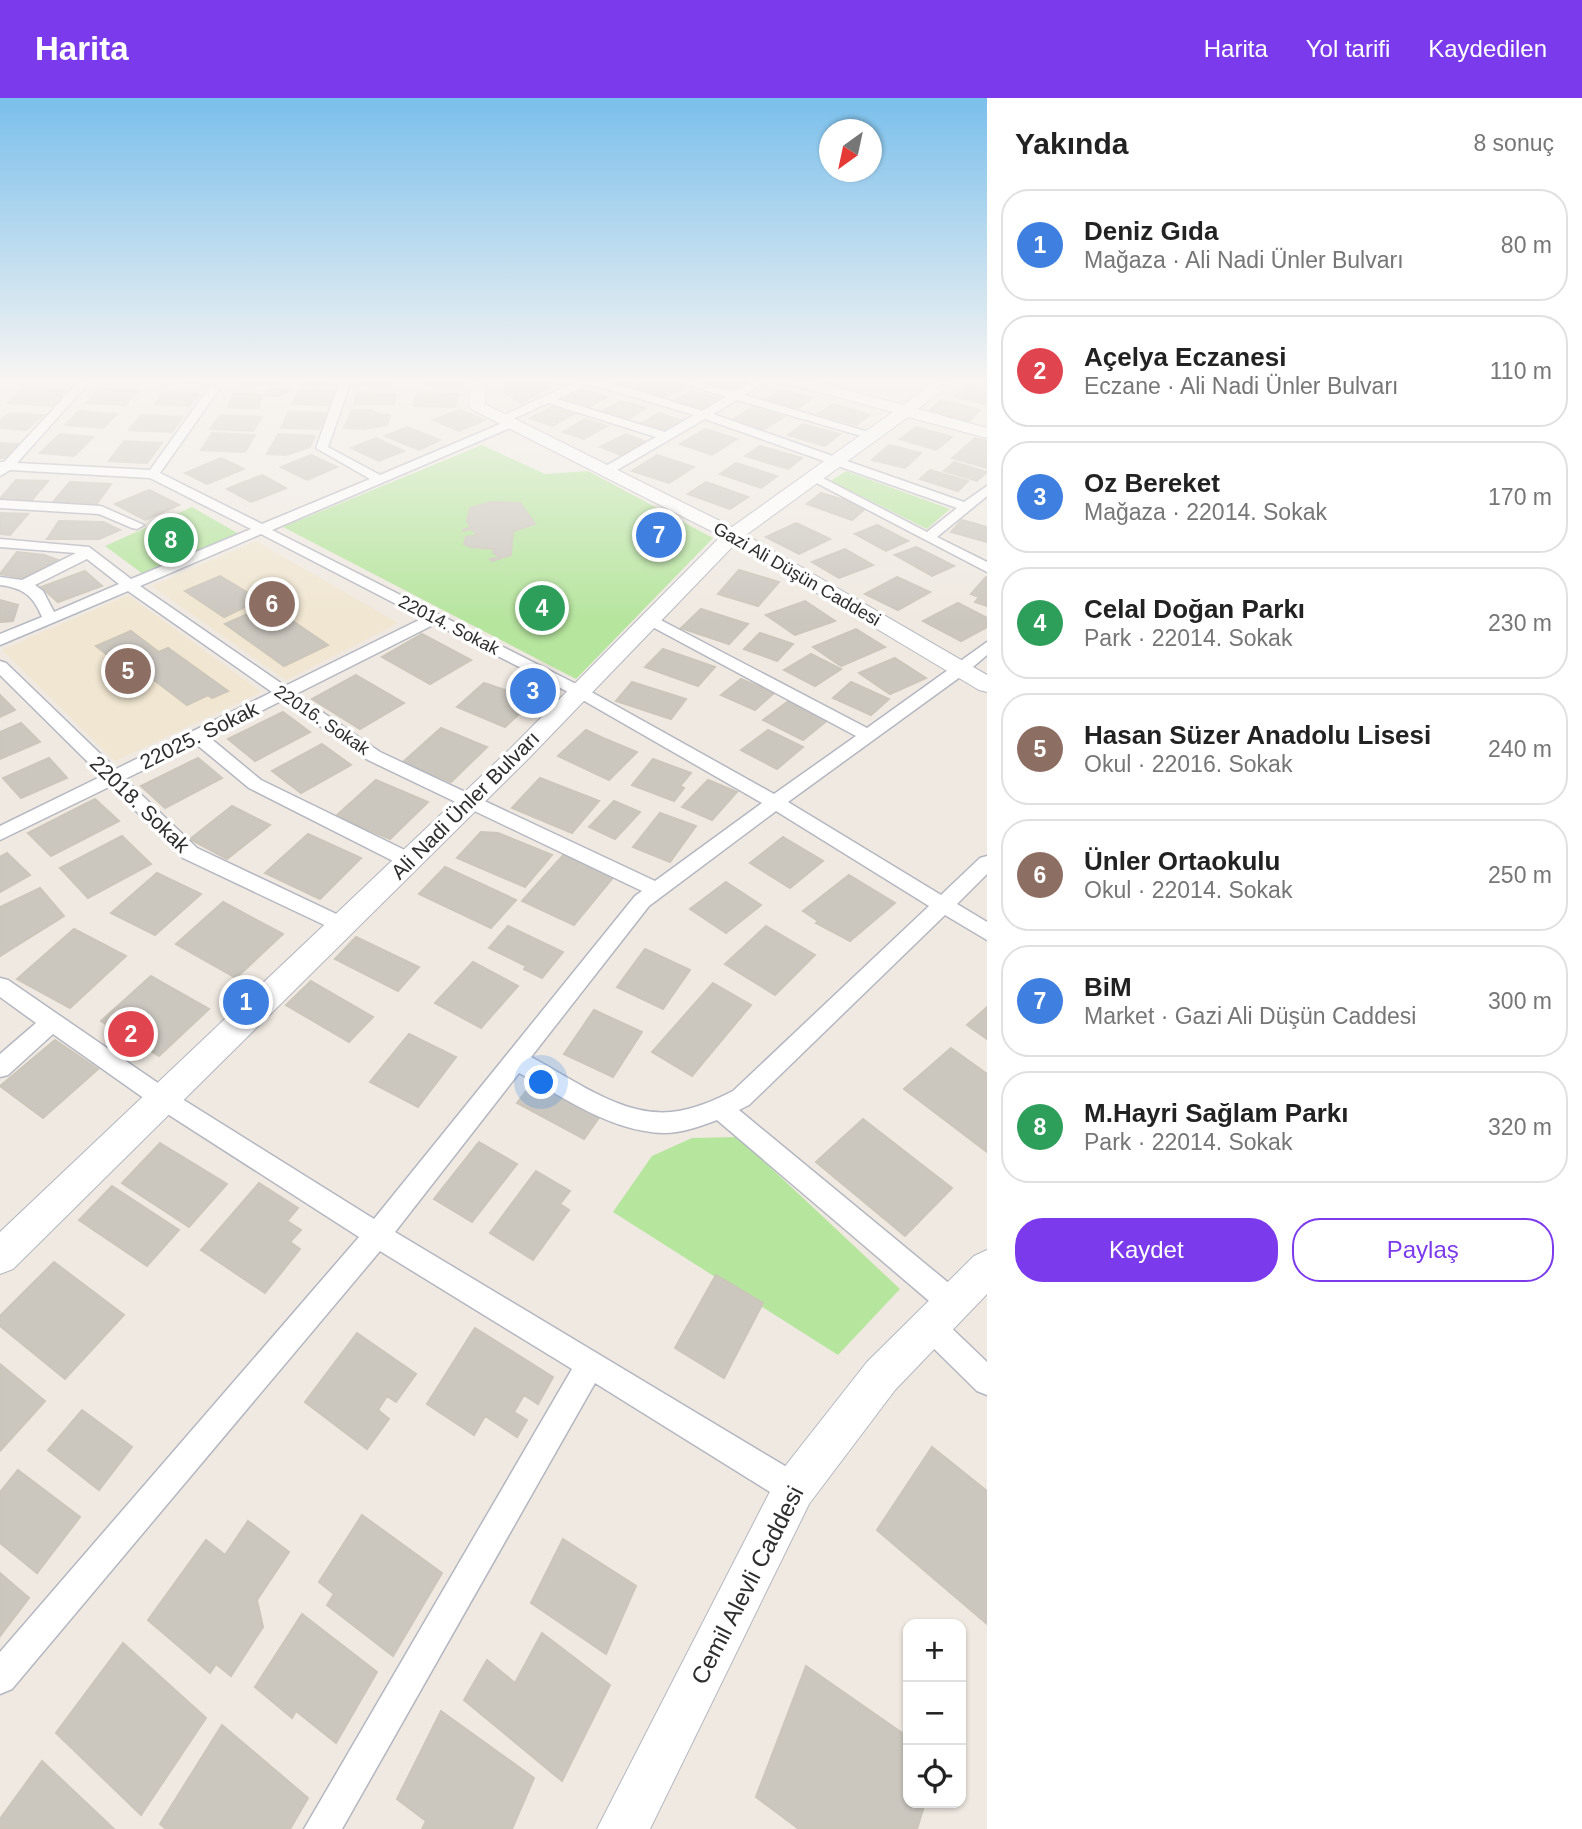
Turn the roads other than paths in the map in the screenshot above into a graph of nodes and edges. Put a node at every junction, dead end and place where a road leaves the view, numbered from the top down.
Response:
1 (164, 459) edge
2 (341, 459) edge
3 (425, 459) edge
4 (585, 459) edge
5 (628, 459) edge
6 (832, 459) edge
7 (836, 460) junction
8 (2, 469) edge
9 (608, 470) junction
10 (153, 474) junction
11 (813, 478) junction
12 (379, 480) junction
13 (987, 490) edge
14 (0, 504) edge
15 (966, 507) junction
16 (137, 525) dead end
17 (261, 529) junction
18 (733, 535) junction
19 (930, 537) junction
20 (0, 543) edge
21 (88, 553) junction
22 (987, 568) edge
23 (0, 581) edge
24 (23, 585) junction
25 (129, 585) junction
26 (435, 618) junction
27 (50, 619) junction
28 (650, 620) junction
29 (0, 640) edge
30 (987, 647) edge
31 (0, 666) edge
32 (961, 669) junction
33 (987, 685) edge
34 (580, 692) junction
35 (282, 694) junction
36 (197, 736) junction
37 (868, 736) junction
38 (111, 778) junction
39 (471, 800) junction
40 (775, 802) junction
41 (0, 834) edge
42 (410, 861) junction
43 (987, 863) edge
44 (657, 890) junction
45 (944, 906) junction
46 (342, 925) junction
47 (987, 932) edge
48 (0, 986) edge
49 (52, 1022) junction
50 (516, 1060) junction
51 (0, 1068) edge
52 (163, 1099) junction
53 (720, 1108) junction
54 (377, 1235) junction
55 (0, 1257) edge
56 (987, 1268) edge
57 (941, 1315) junction
58 (590, 1365) junction
59 (987, 1381) edge
60 (793, 1489) junction
61 (0, 1677) edge
62 (322, 1829) edge
63 (623, 1829) edge

1 - 10 street
2 - 12 street
3 - 12 street
4 - 9 street, Gazi Ali Düşün Caddesi
5 - 9 street
6 - 7 street
7 - 11 street, Ali Nadi Ünler Bulvarı
7 - 15 street
8 - 10 street, 22014. Sokak
9 - 18 street, Gazi Ali Düşün Caddesi
10 - 17 street, 22014. Sokak
11 - 18 street, Ali Nadi Ünler Bulvarı
11 - 19 street
12 - 17 street
13 - 15 street
14 - 16 street
15 - 19 street
17 - 25 street
17 - 26 street, 22014. Sokak
18 - 28 street, Ali Nadi Ünler Bulvarı
18 - 32 street, Gazi Ali Düşün Caddesi
19 - 22 street
20 - 21 street, 22016. Sokak
21 - 24 street
21 - 25 street, 22016. Sokak
23 - 24 street
24 - 27 street
25 - 27 street
25 - 35 street, 22016. Sokak
26 - 34 street, 22014. Sokak
26 - 35 street, 22025. Sokak
27 - 29 street
28 - 34 street, Ali Nadi Ünler Bulvarı
28 - 37 street
30 - 32 street
31 - 38 street, 22018. Sokak
32 - 33 street, Gazi Ali Düşün Caddesi
32 - 37 street
34 - 39 street, Ali Nadi Ünler Bulvarı
34 - 40 street, 22014. Sokak
35 - 36 street, 22025. Sokak
35 - 39 street, 22016. Sokak
36 - 38 street, 22025. Sokak
36 - 42 street
37 - 40 street
38 - 41 street, 22025. Sokak
38 - 46 street, 22018. Sokak
39 - 42 street, Ali Nadi Ünler Bulvarı
39 - 44 street, 22016. Sokak
40 - 44 street
40 - 45 street, 22014. Sokak
42 - 46 street, Ali Nadi Ünler Bulvarı
43 - 45 street
44 - 50 street
45 - 47 street, 22014. Sokak
45 - 53 street
46 - 52 street, Ali Nadi Ünler Bulvarı
48 - 49 street
49 - 51 street
49 - 52 street
50 - 53 street
50 - 54 street
52 - 54 street
52 - 55 street, Ali Nadi Ünler Bulvarı
53 - 57 street
54 - 58 street
54 - 61 street
56 - 57 street, Cemil Alevli Caddesi
57 - 59 street
57 - 60 street, Cemil Alevli Caddesi
58 - 60 street
58 - 62 street
60 - 63 street, Cemil Alevli Caddesi

